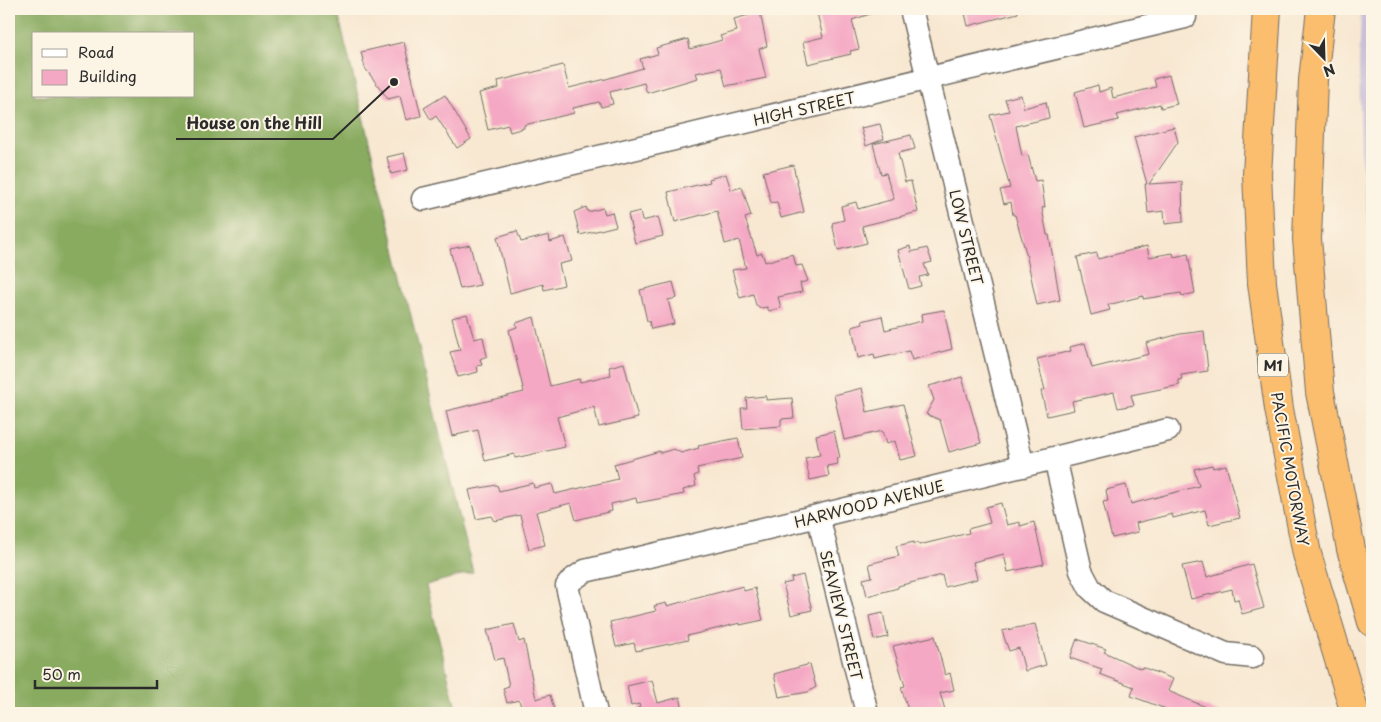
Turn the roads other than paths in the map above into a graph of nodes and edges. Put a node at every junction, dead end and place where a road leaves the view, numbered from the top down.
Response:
1 (911, 9) edge
2 (1267, 9) edge
3 (1321, 9) edge
4 (1184, 17) dead end
5 (928, 79) junction
6 (423, 199) dead end
7 (1168, 430) dead end
8 (1055, 458) junction
9 (1023, 466) junction
10 (818, 516) junction
11 (1372, 622) edge
12 (1253, 657) dead end
13 (596, 713) edge
14 (866, 713) edge
15 (1355, 713) edge

1 - 5 street, LOW STREET
2 - 15 highway, PACIFIC MOTORWAY / M1
3 - 11 highway
4 - 5 street, HIGH STREET
5 - 6 street, HIGH STREET
5 - 9 street, LOW STREET
7 - 8 street, HARWOOD AVENUE
8 - 9 street, HARWOOD AVENUE
8 - 12 street
9 - 10 street, HARWOOD AVENUE
10 - 13 street, HARWOOD AVENUE
10 - 14 street, SEAVIEW STREET

